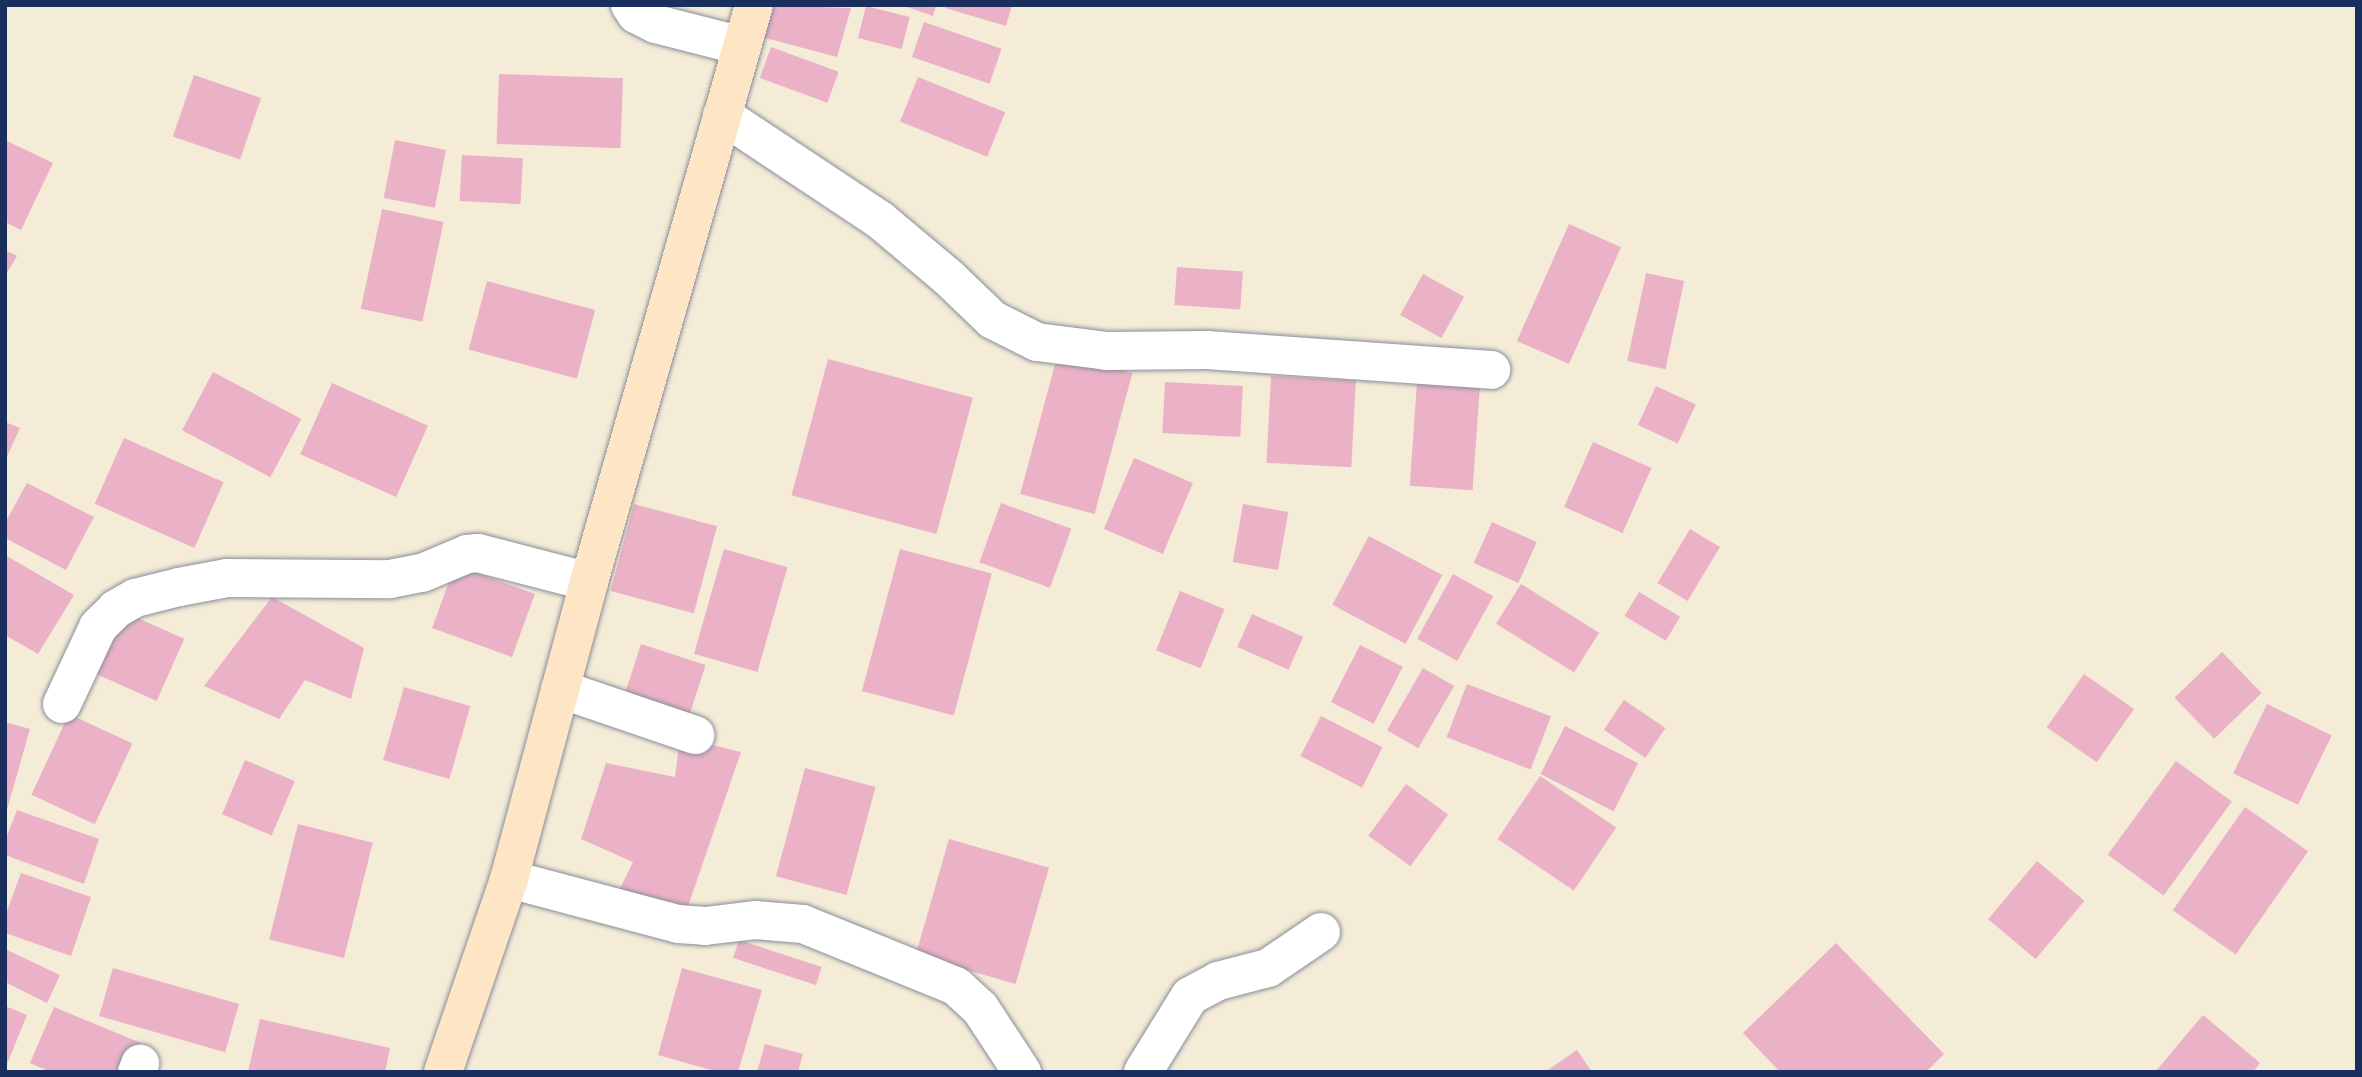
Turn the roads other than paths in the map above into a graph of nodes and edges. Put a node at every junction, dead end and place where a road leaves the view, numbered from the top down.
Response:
1 (630, 5) edge
2 (754, 5) edge
3 (742, 46) junction
4 (722, 116) junction
5 (1491, 370) dead end
6 (589, 582) junction
7 (560, 689) junction
8 (62, 704) dead end
9 (695, 736) dead end
10 (509, 879) junction
11 (1321, 932) dead end
12 (443, 1072) edge
13 (1022, 1072) edge
14 (1143, 1072) edge

1 - 3 street
2 - 3 main road
3 - 4 main road
4 - 5 street
4 - 6 main road
6 - 7 main road
6 - 8 street
7 - 9 street
7 - 10 main road
10 - 12 main road
10 - 13 street
11 - 14 street

